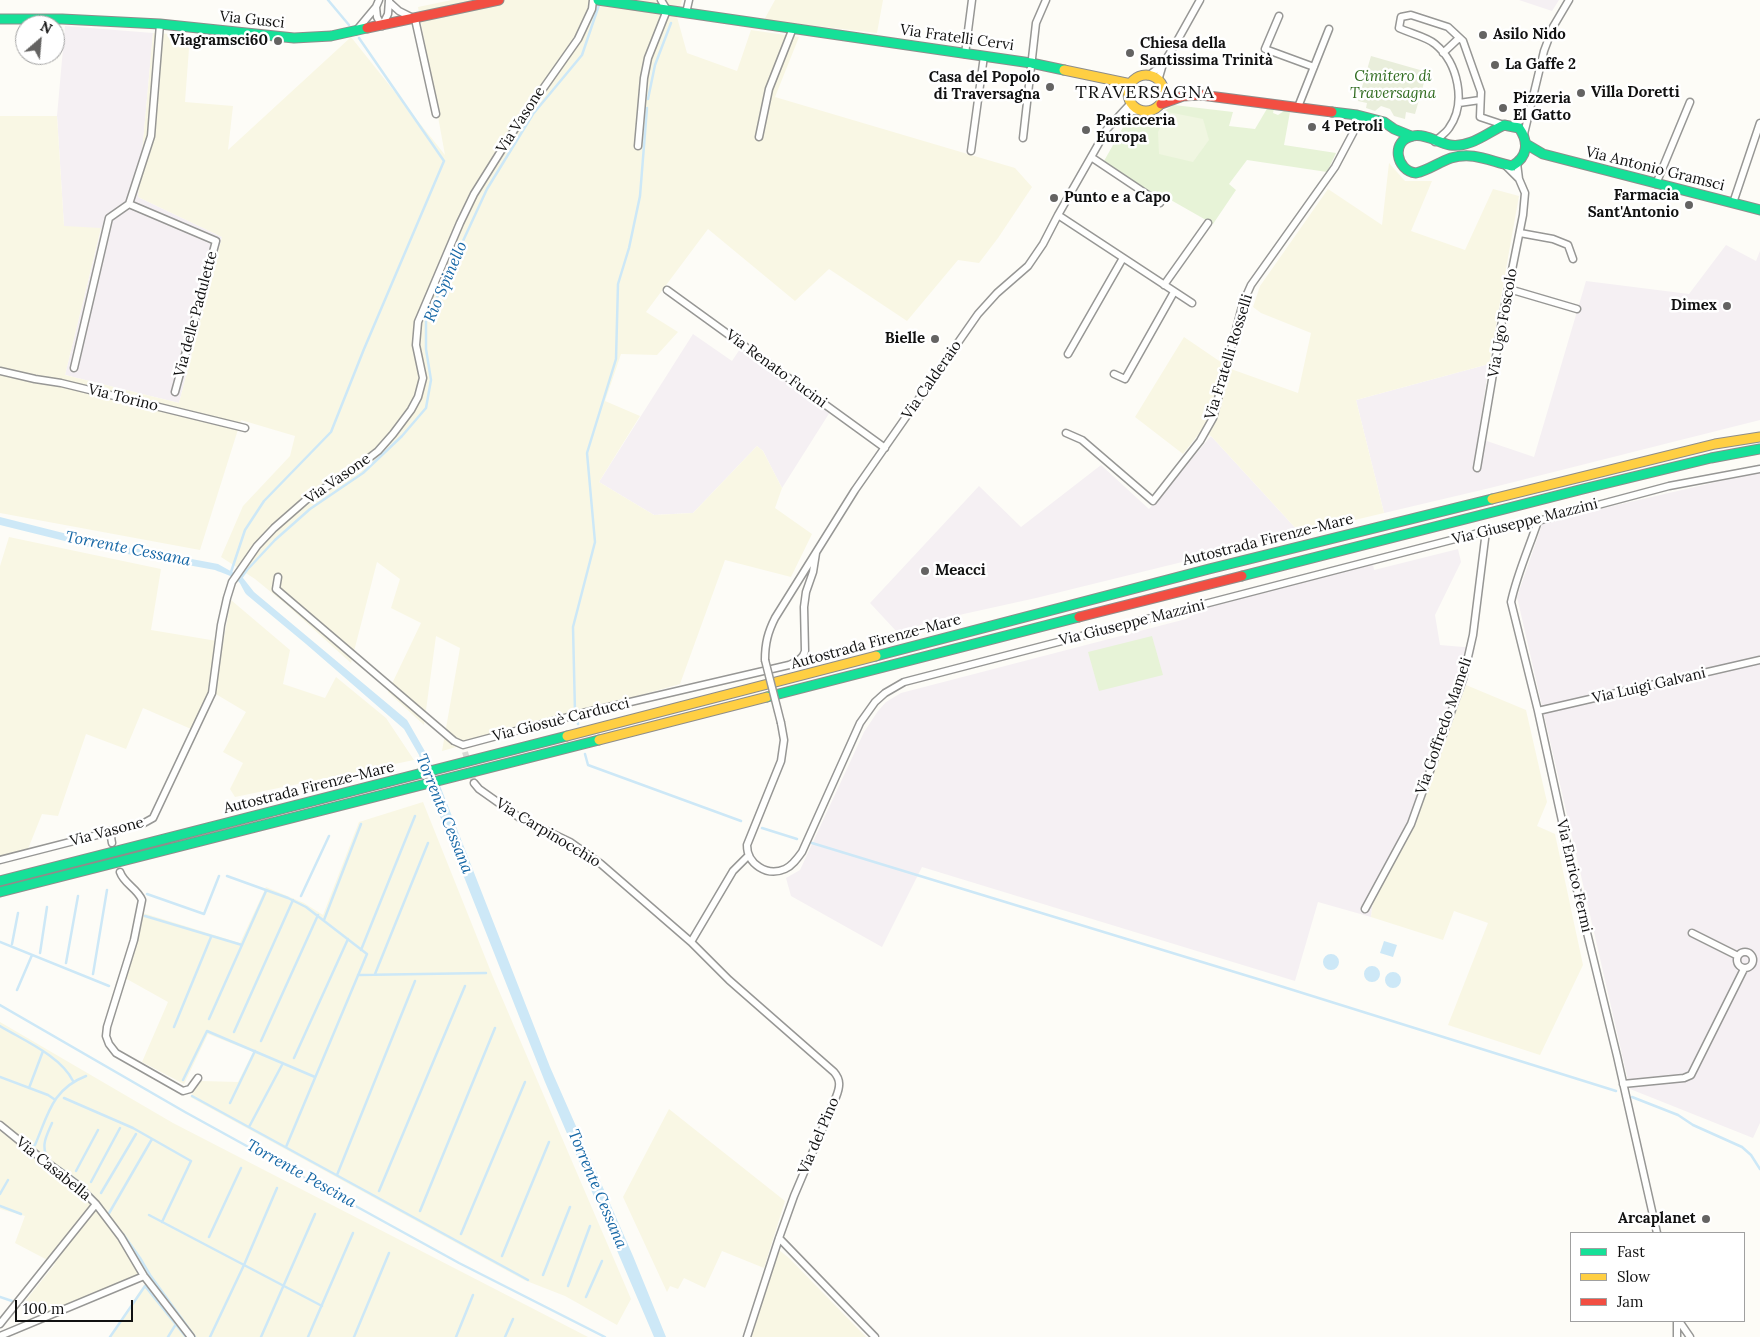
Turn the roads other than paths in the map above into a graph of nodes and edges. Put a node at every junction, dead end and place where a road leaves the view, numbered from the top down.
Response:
1 (379, 0) edge
2 (498, 0) edge
3 (593, 0) edge
4 (600, 0) edge
5 (661, 0) edge
6 (689, 0) edge
7 (972, 0) edge
8 (1046, 0) edge
9 (1200, 0) edge
10 (1569, 0) edge
11 (389, 1) edge
12 (376, 7) junction
13 (667, 10) junction
14 (686, 13) junction
15 (1279, 16) dead end
16 (415, 18) junction
17 (0, 19) edge
18 (160, 24) junction
19 (382, 26) junction
20 (793, 28) junction
21 (1329, 29) dead end
22 (356, 31) junction
23 (1459, 38) junction
24 (1443, 52) junction
25 (965, 54) junction
26 (984, 56) junction
27 (1031, 63) junction
28 (1163, 64) junction
29 (1314, 67) junction
30 (1148, 76) junction
31 (1115, 81) junction
32 (1158, 81) junction
33 (1131, 84) junction
34 (1164, 94) junction
35 (1183, 96) junction
36 (1129, 99) junction
37 (1480, 100) junction
38 (1690, 102) dead end
39 (1459, 103) junction
40 (1160, 104) junction
41 (1298, 107) junction
42 (1138, 110) junction
43 (1530, 112) junction
44 (436, 114) dead end
45 (1122, 114) junction
46 (1358, 115) junction
47 (1760, 122) edge
48 (1504, 125) junction
49 (1514, 126) junction
50 (1394, 129) junction
51 (1524, 134) junction
52 (1410, 136) junction
53 (759, 137) dead end
54 (1023, 138) dead end
55 (1435, 142) junction
56 (1526, 144) junction
57 (1400, 145) junction
58 (638, 146) dead end
59 (971, 150) dead end
60 (1543, 154) junction
61 (1091, 156) junction
62 (1520, 160) junction
63 (1505, 165) junction
64 (1519, 179) junction
65 (1656, 184) junction
66 (1160, 203) dead end
67 (1734, 203) junction
68 (129, 204) junction
69 (1760, 210) edge
70 (1058, 215) junction
71 (1208, 223) dead end
72 (1520, 233) junction
73 (1123, 258) junction
74 (1573, 259) dead end
75 (1164, 285) junction
76 (1508, 289) junction
77 (667, 290) dead end
78 (1174, 292) junction
79 (1192, 302) dead end
80 (1577, 309) dead end
81 (1068, 354) dead end
82 (74, 368) dead end
83 (0, 371) edge
84 (1114, 374) dead end
85 (175, 392) dead end
86 (245, 428) dead end
87 (1066, 433) dead end
88 (1760, 437) edge
89 (885, 448) junction
90 (1760, 449) edge
91 (1477, 468) dead end
92 (1760, 469) edge
93 (1538, 521) junction
94 (1486, 531) junction
95 (816, 553) junction
96 (278, 577) dead end
97 (1760, 660) edge
98 (1538, 711) junction
99 (474, 783) tunnel mouth
100 (110, 831) junction
101 (112, 842) dead end
102 (748, 856) junction
103 (0, 860) edge
104 (120, 872) dead end
105 (0, 881) edge
106 (0, 892) edge
107 (1365, 909) dead end
108 (1692, 933) dead end
109 (691, 942) junction
110 (1738, 956) junction
111 (1744, 969) junction
112 (198, 1078) dead end
113 (1623, 1084) junction
114 (0, 1125) edge
115 (96, 1204) junction
116 (1656, 1232) edge
117 (779, 1238) junction
118 (144, 1276) junction
119 (1678, 1322) edge
120 (1679, 1322) edge
121 (0, 1324) edge
122 (0, 1336) edge
123 (191, 1337) edge
124 (747, 1337) edge
125 (875, 1337) edge
126 (1677, 1337) edge
127 (1690, 1337) edge

1 - 12 street
2 - 16 main road, Via Gusci
3 - 100 street, Via Vasone
4 - 13 main road, Via Fratelli Cervi
5 - 13 street
6 - 14 street
7 - 25 street
8 - 27 street
9 - 28 street
10 - 43 street
11 - 16 street
11 - 19 street
12 - 19 street
12 - 22 street
13 - 14 main road, Via Fratelli Cervi
13 - 58 street
14 - 20 main road, Via Fratelli Cervi
15 - 29 street
16 - 19 main road, Via Gusci
16 - 44 street
17 - 18 main road, Via Gusci
18 - 22 main road, Via Gusci
18 - 68 street
19 - 22 main road, Via Gusci
20 - 25 main road, Via Fratelli Cervi
20 - 53 street
21 - 29 street
23 - 24 street
23 - 24 street
23 - 37 street
24 - 39 street
25 - 26 main road, Via Fratelli Cervi
26 - 27 main road, Via Fratelli Cervi
26 - 59 street
27 - 31 main road, Via Fratelli Cervi
27 - 54 street
28 - 30 street
28 - 32 street
29 - 41 street
30 - 32 main road
30 - 33 main road
31 - 33 main road, Via Fratelli Cervi
31 - 36 main road
32 - 34 main road
33 - 36 main road
34 - 35 main road
34 - 40 main road
35 - 40 main road
35 - 41 main road
36 - 42 main road
36 - 45 street, Via Calderaio
37 - 39 street
37 - 48 street
38 - 65 street
39 - 55 street
40 - 42 main road
41 - 46 main road
42 - 45 street
43 - 49 street
43 - 51 street
45 - 61 street, Via Calderaio
46 - 50 main road
46 - 87 street, Via Fratelli Rosselli
47 - 67 street
48 - 49 main road
48 - 55 main road
49 - 51 main road
50 - 52 main road
50 - 57 main road
51 - 56 main road
52 - 55 main road
52 - 57 main road
56 - 60 main road, Via Antonio Gramsci
56 - 62 main road
57 - 63 main road
60 - 62 main road, Via Antonio Gramsci
60 - 65 main road, Via Antonio Gramsci
61 - 66 street
61 - 70 street, Via Calderaio
62 - 63 main road, Via Antonio Gramsci
62 - 64 street, Via Ugo Foscolo
63 - 64 street
64 - 72 street, Via Ugo Foscolo
65 - 67 main road, Via Antonio Gramsci
67 - 69 main road, Via Antonio Gramsci
68 - 82 street
68 - 85 street, Via delle Padulette
70 - 73 street
70 - 89 street, Via Calderaio
71 - 75 street
72 - 74 street
72 - 76 street, Via Ugo Foscolo
73 - 75 street
73 - 81 street
75 - 78 street
76 - 80 street
76 - 91 street, Via Ugo Foscolo
77 - 89 street, Via Renato Fucini
78 - 79 street
78 - 84 street
83 - 86 street, Via Torino
88 - 105 main road, Autostrada Firenze-Mare
89 - 95 street, Via Calderaio
90 - 106 main road, Autostrada Firenze-Mare
92 - 93 street, Via Giuseppe Mazzini
93 - 94 street, Via Giuseppe Mazzini
93 - 98 street, Via Enrico Fermi
94 - 102 street, Via Giuseppe Mazzini
94 - 107 street, Via Goffredo Mameli
95 - 96 street, Via Giosuè Carducci
95 - 102 street, Via Calderaio, bridge
97 - 98 street, Via Luigi Galvani
98 - 113 street, Via Enrico Fermi
99 - 109 street, Via Carpinocchio
100 - 101 street
100 - 103 street, Via Vasone
102 - 109 street
104 - 112 street
108 - 110 street
109 - 117 street, Via del Pino
110 - 111 street
110 - 111 street
111 - 113 street
113 - 116 street, Via Enrico Fermi
114 - 115 street, Via Casabella
115 - 118 street, Via Casabella
115 - 121 street
117 - 124 street
117 - 125 street
118 - 122 street
118 - 123 street, Via Casabella
119 - 126 street
120 - 127 street

